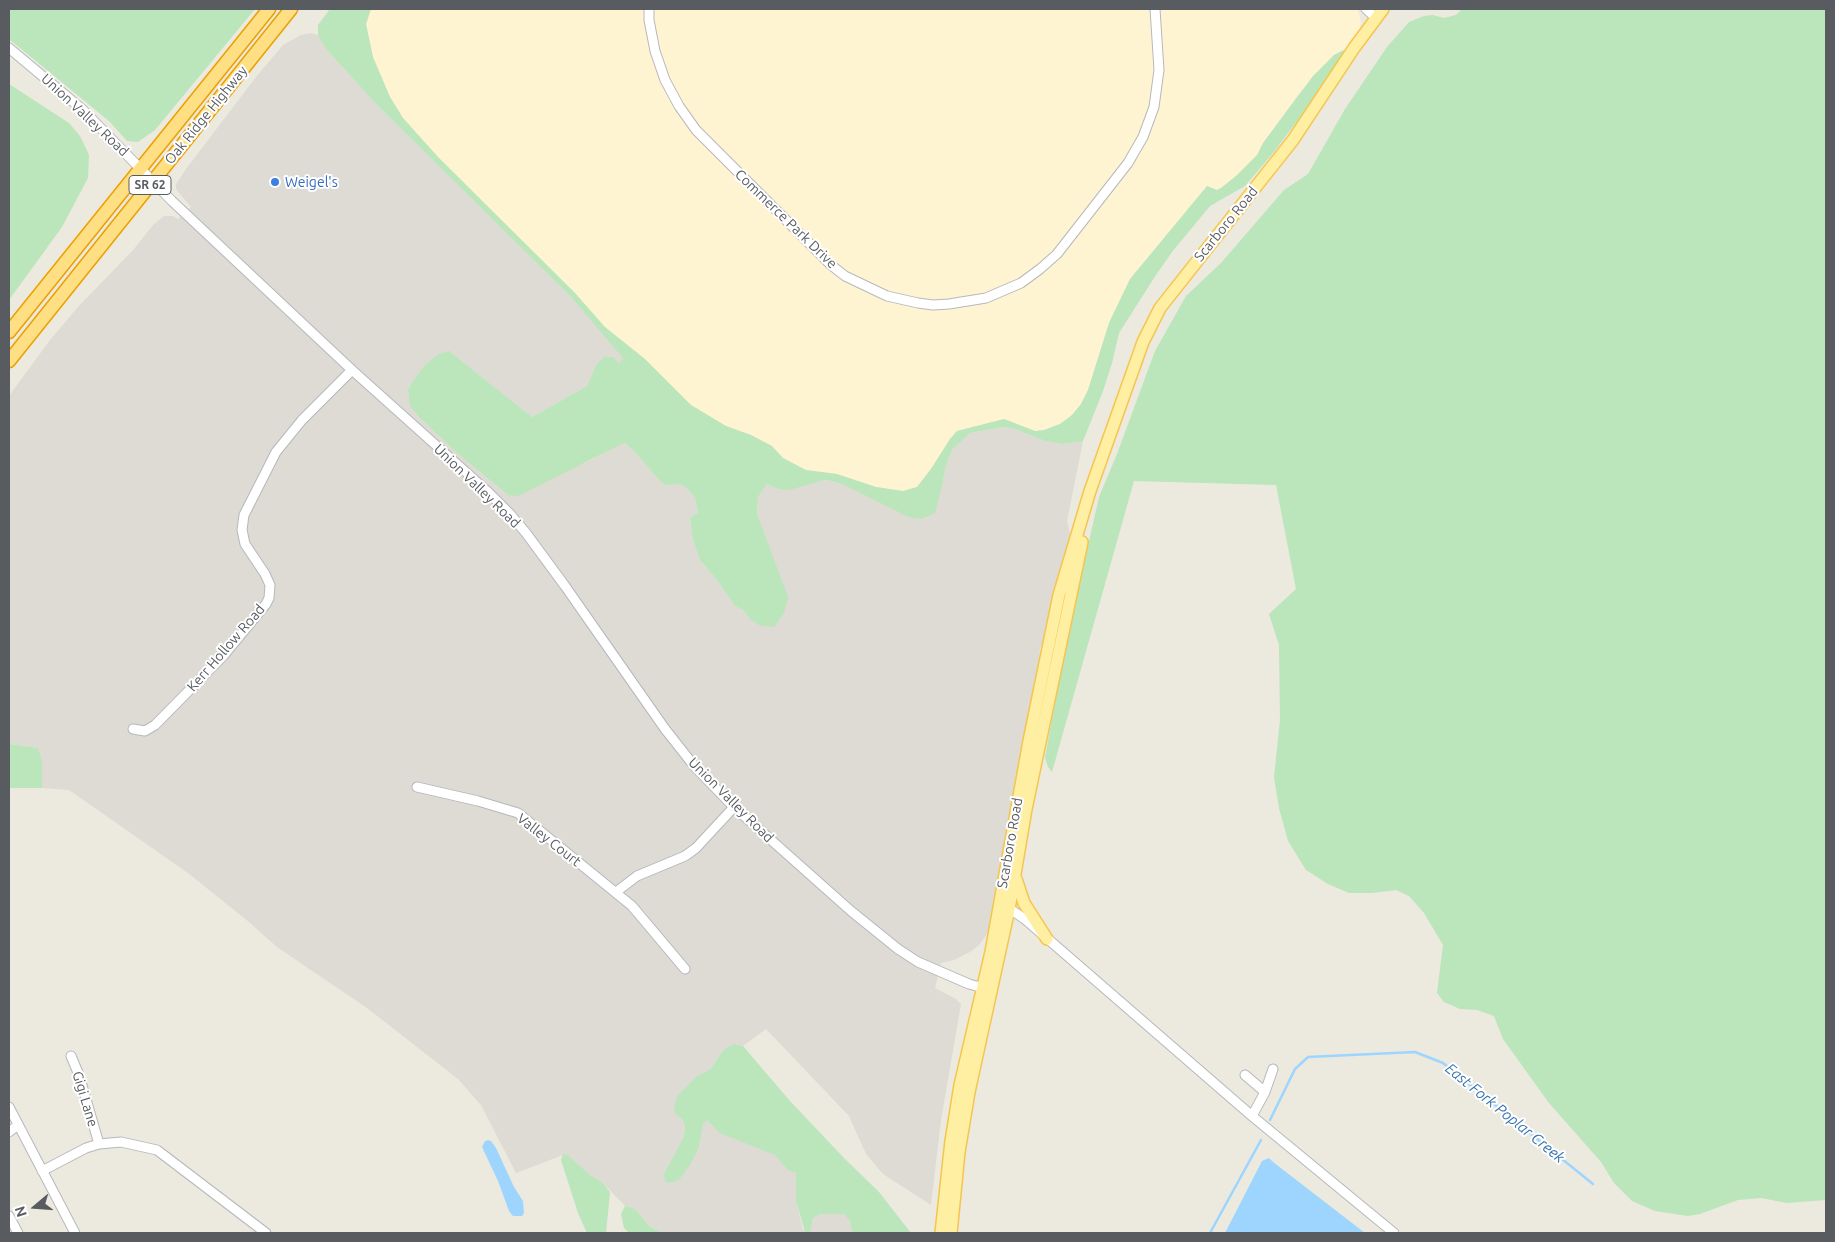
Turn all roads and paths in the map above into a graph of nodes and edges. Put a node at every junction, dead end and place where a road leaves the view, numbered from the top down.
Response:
1 (269, 9) edge
2 (291, 9) edge
3 (649, 9) edge
4 (1154, 9) edge
5 (1366, 9) edge
6 (1379, 13) edge
7 (9, 48) edge
8 (142, 169) junction
9 (152, 181) junction
10 (9, 332) edge
11 (9, 361) edge
12 (352, 370) junction
13 (1103, 458) junction
14 (133, 729) dead end
15 (417, 787) dead end
16 (734, 807) junction
17 (1015, 875) junction
18 (616, 892) junction
19 (1004, 907) junction
20 (1047, 939) junction
21 (685, 969) dead end
22 (987, 989) junction
23 (71, 1056) dead end
24 (1273, 1068) dead end
25 (1245, 1075) dead end
26 (1265, 1092) junction
27 (9, 1107) edge
28 (1252, 1116) junction
29 (18, 1125) junction
30 (9, 1132) edge
31 (99, 1144) junction
32 (42, 1171) junction
33 (9, 1216) edge
34 (18, 1233) edge
35 (75, 1233) edge
36 (266, 1233) edge
37 (941, 1233) edge
38 (951, 1233) edge
39 (1394, 1233) edge

1 - 8 highway, Oak Ridge Highway / SR 62
2 - 9 highway, Oak Ridge Highway / SR 62
3 - 4 street, Commerce Park Drive
5 - 6 street
6 - 13 main road, Scarboro Road
7 - 8 street, Union Valley Road
8 - 9 street, Union Valley Road
8 - 10 highway, Oak Ridge Highway / SR 62
9 - 11 highway, Oak Ridge Highway / SR 62
9 - 12 street, Union Valley Road
12 - 14 street, Kerr Hollow Road
12 - 16 street, Union Valley Road
13 - 17 main road, Scarboro Road
13 - 19 main road, Scarboro Road
15 - 18 street, Valley Court
16 - 18 street
16 - 22 street, Union Valley Road
17 - 19 main road, Scarboro Road
17 - 20 main road
18 - 21 street, Valley Court
19 - 20 street
19 - 22 main road, Scarboro Road
20 - 28 street
22 - 37 main road, Scarboro Road
22 - 38 main road, Scarboro Road
23 - 31 street, Gigi Lane
24 - 26 street
25 - 26 street
26 - 28 street
27 - 29 street
28 - 39 street
29 - 30 street
29 - 32 street
31 - 32 street
31 - 36 street
32 - 35 street
33 - 34 street

